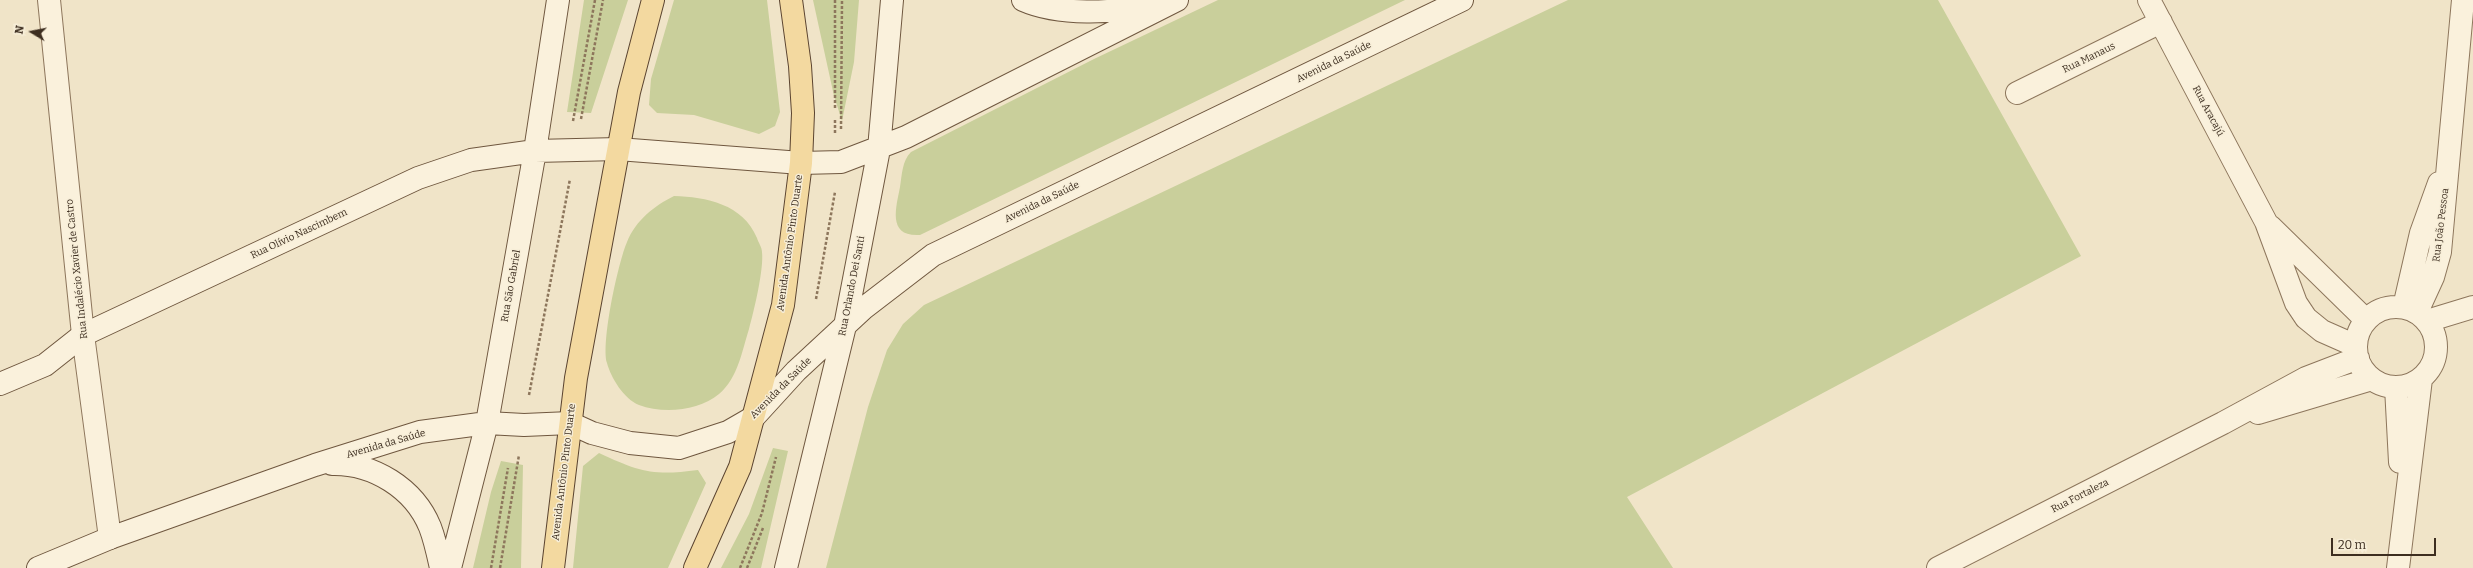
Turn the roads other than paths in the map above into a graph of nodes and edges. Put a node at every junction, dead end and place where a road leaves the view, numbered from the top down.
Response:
1 (49, 0) edge
2 (558, 0) edge
3 (653, 0) edge
4 (791, 0) edge
5 (892, 0) edge
6 (1023, 0) edge
7 (1172, 0) edge
8 (1177, 0) edge
9 (1462, 0) edge
10 (2149, 0) edge
11 (2463, 0) edge
12 (2161, 22) junction
13 (2017, 93) dead end
14 (618, 149) junction
15 (879, 149) junction
16 (535, 151) junction
17 (801, 163) junction
18 (2266, 222) junction
19 (2473, 307) edge
20 (2416, 313) junction
21 (2366, 320) junction
22 (845, 326) junction
23 (83, 335) junction
24 (2357, 352) junction
25 (2372, 379) junction
26 (2421, 379) junction
27 (0, 384) edge
28 (2396, 387) junction
29 (754, 417) junction
30 (487, 423) junction
31 (570, 423) junction
32 (2223, 423) junction
33 (315, 465) junction
34 (2404, 520) junction
35 (110, 538) junction
36 (38, 568) edge
37 (442, 568) edge
38 (450, 568) edge
39 (553, 568) edge
40 (695, 568) edge
41 (786, 568) edge
42 (1938, 568) edge
43 (2398, 568) edge

1 - 23 main road, Rua Indalécio Xavier de Castro
2 - 16 main road, Rua São Gabriel
3 - 14 main road, Avenida Antônio Pinto Duarte
4 - 17 main road, Avenida Antônio Pinto Duarte
5 - 15 main road, Rua Orlando Dei Santi
6 - 7 main road
8 - 15 main road
9 - 22 main road, Avenida da Saúde
10 - 12 main road, Rua Aracajú
11 - 20 main road, Rua João Pessoa
12 - 13 main road, Rua Manaus
12 - 18 main road, Rua Aracajú
14 - 16 main road, Rua Olívio Nascimbem
14 - 17 main road
14 - 31 main road, Avenida Antônio Pinto Duarte
15 - 17 main road
15 - 22 main road, Rua Orlando Dei Santi
16 - 23 main road, Rua Olívio Nascimbem
16 - 30 main road, Rua São Gabriel
17 - 29 main road, Avenida Antônio Pinto Duarte
18 - 21 main road, Rua Aracajú
18 - 24 main road, Rua Aracajú
19 - 20 main road
20 - 21 main road
20 - 26 main road
21 - 24 main road
22 - 29 main road, Avenida da Saúde
22 - 41 main road, Rua Orlando Dei Santi
23 - 27 main road, Rua Olívio Nascimbem
23 - 35 main road, Rua Indalécio Xavier de Castro
24 - 25 main road
24 - 32 main road, Rua Fortaleza
25 - 28 main road
25 - 32 main road, Rua Fortaleza
26 - 28 main road
26 - 34 main road
28 - 34 main road
29 - 31 main road, Avenida da Saúde
29 - 40 main road, Avenida Antônio Pinto Duarte
30 - 31 main road, Avenida da Saúde
30 - 33 main road, Avenida da Saúde
30 - 38 main road, Rua São Gabriel
31 - 39 main road, Avenida Antônio Pinto Duarte
32 - 42 main road, Rua Fortaleza
33 - 35 main road, Avenida da Saúde
33 - 37 main road
34 - 43 main road
35 - 36 main road, Avenida da Saúde

